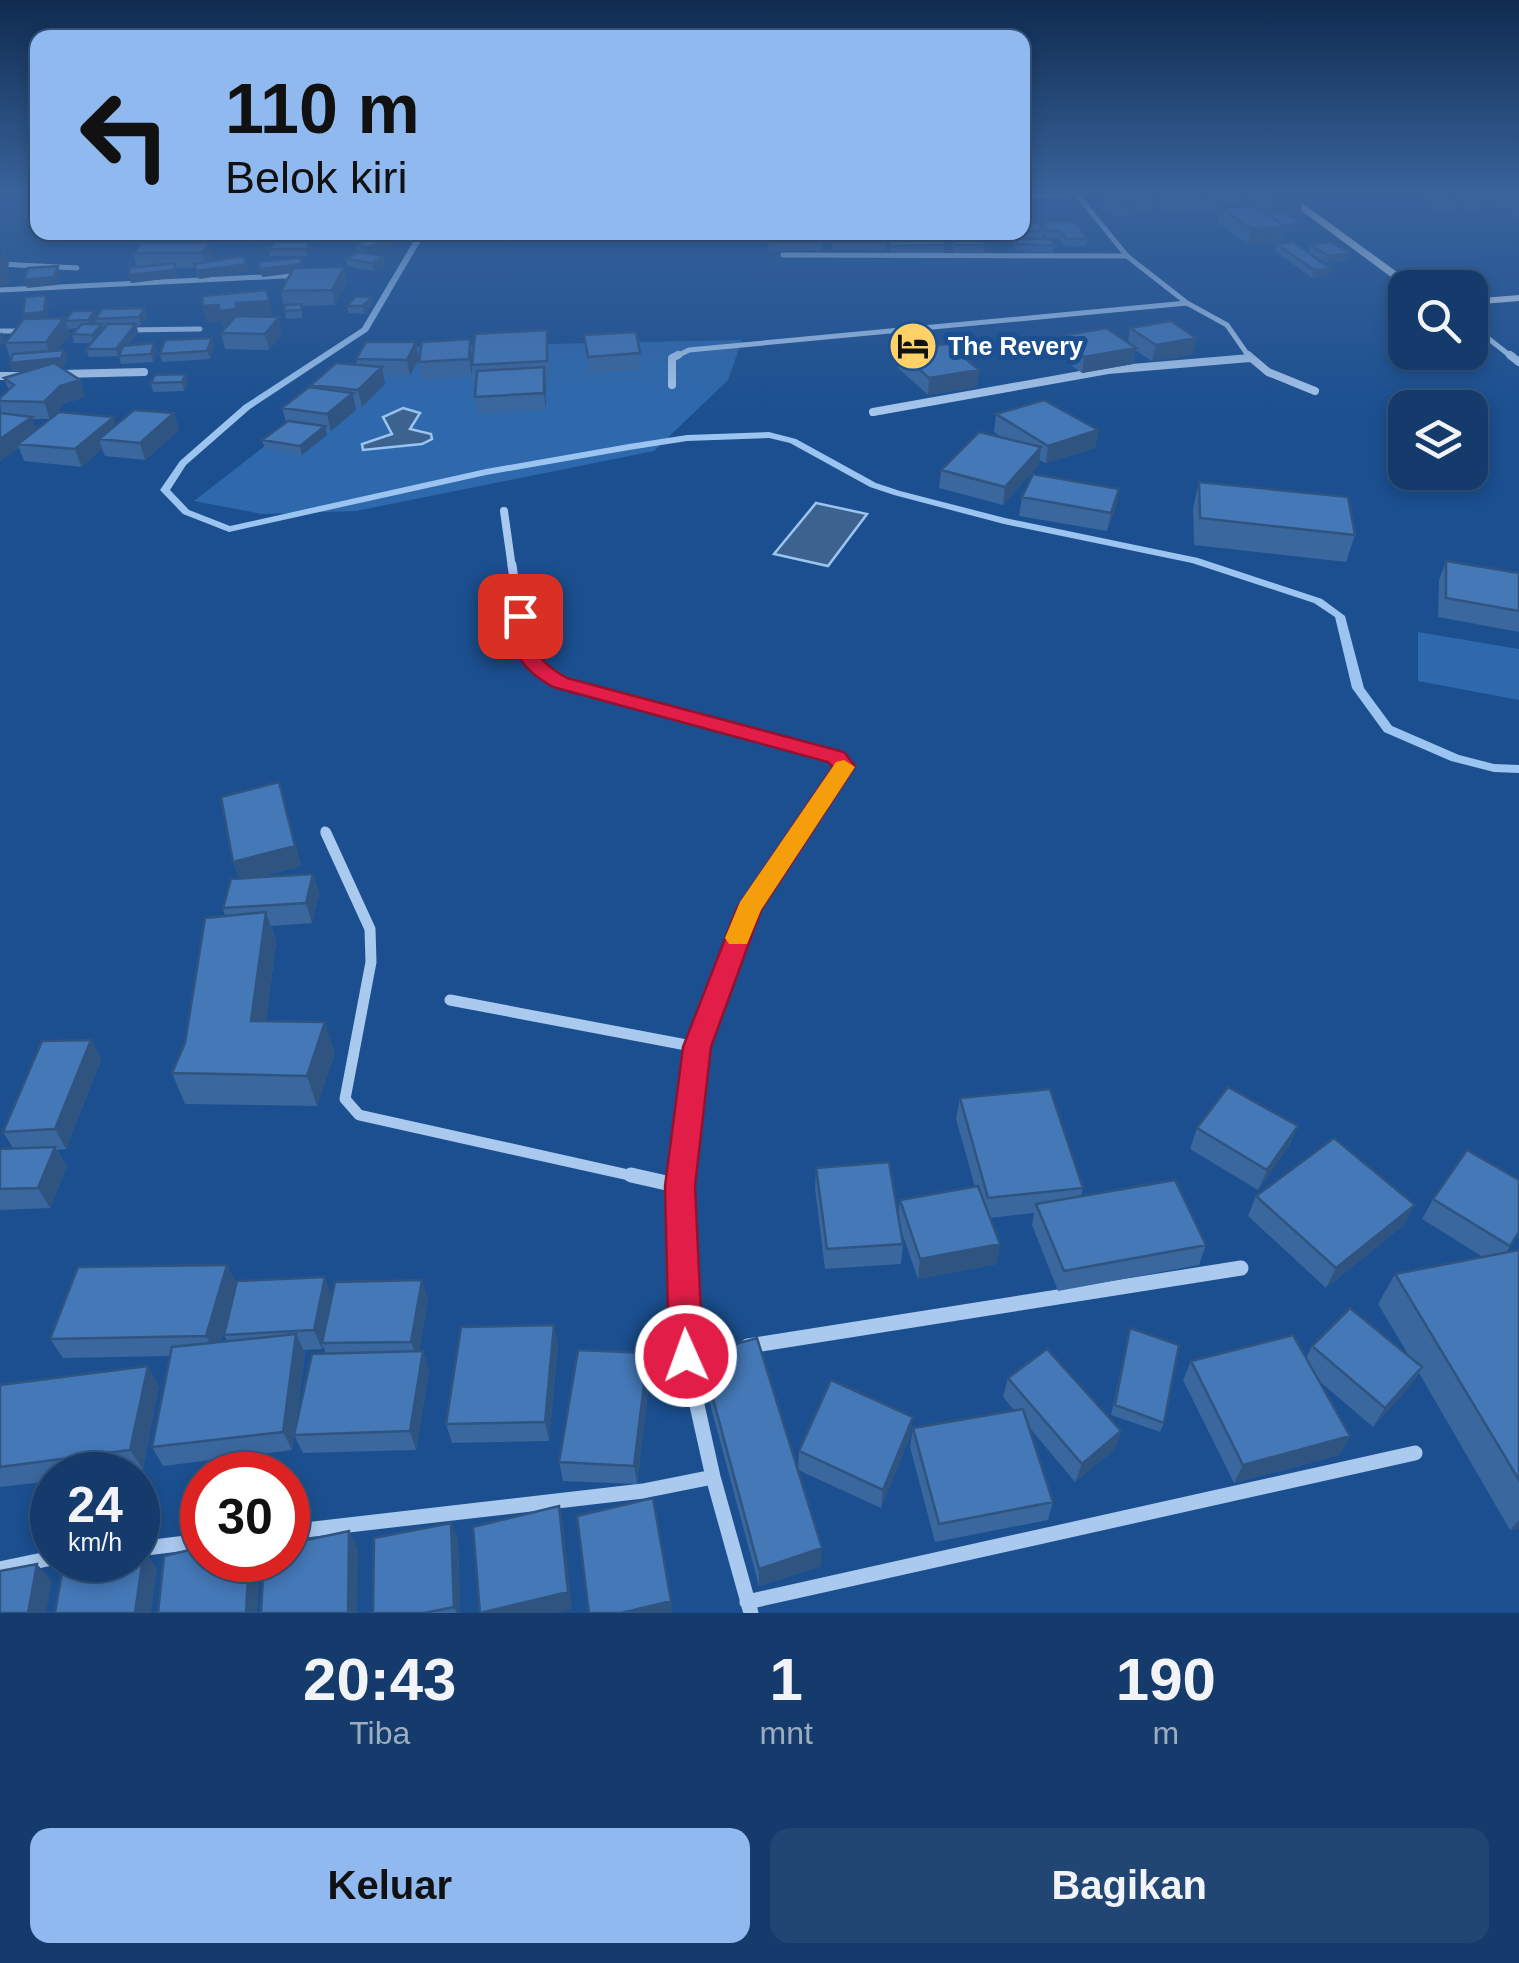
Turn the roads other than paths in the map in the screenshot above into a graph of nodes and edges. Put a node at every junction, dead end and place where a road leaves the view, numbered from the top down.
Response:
1 (63, 267) edge
2 (1142, 267) edge
3 (77, 268) dead end
4 (318, 274) edge
5 (0, 290) edge
6 (1519, 298) edge
7 (1488, 301) edge
8 (1186, 302) junction
9 (200, 329) edge
10 (109, 330) edge
11 (0, 331) edge
12 (36, 331) edge
13 (1488, 338) edge
14 (1250, 358) junction
15 (1519, 362) edge
16 (144, 372) dead end
17 (59, 374) edge
18 (39, 375) edge
19 (0, 376) edge
20 (672, 386) dead end
21 (1315, 391) dead end
22 (873, 412) dead end
23 (504, 510) dead end
24 (325, 831) dead end
25 (450, 1000) dead end
26 (697, 1047) junction
27 (680, 1186) junction
28 (1241, 1268) dead end
29 (724, 1350) edge
30 (705, 1353) edge
31 (686, 1356) junction
32 (1415, 1453) dead end
33 (714, 1477) junction
34 (310, 1529) edge
35 (30, 1563) edge
36 (0, 1569) edge
37 (749, 1607) edge

1 - 3 street
2 - 8 street
4 - 5 street
6 - 7 street
8 - 14 street
8 - 20 street
9 - 10 street
11 - 12 street
13 - 15 street
14 - 21 street
14 - 22 street
16 - 17 street
18 - 19 street
23 - 26 street
24 - 27 street
25 - 26 street
26 - 27 street
27 - 31 street
28 - 29 street
30 - 31 street
31 - 33 street
32 - 37 street
33 - 34 street
33 - 37 street
35 - 36 street

